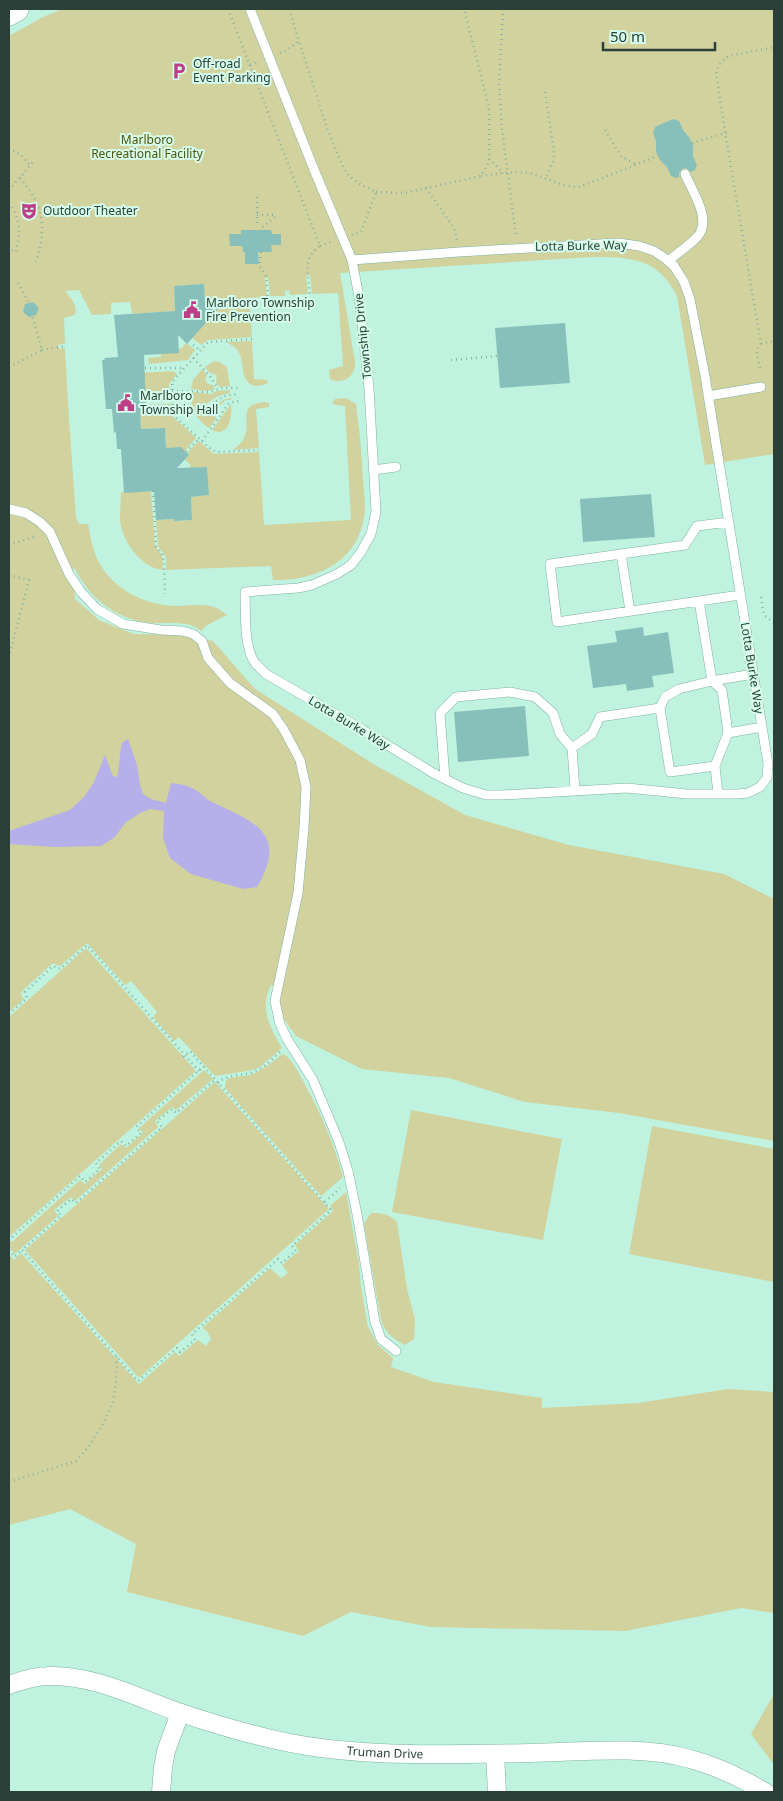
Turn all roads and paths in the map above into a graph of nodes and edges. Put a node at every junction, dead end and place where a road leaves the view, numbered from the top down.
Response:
1 (16, 9) edge
2 (228, 9) edge
3 (250, 9) edge
4 (289, 9) edge
5 (464, 9) edge
6 (502, 9) edge
7 (9, 13) edge
8 (299, 41) junction
9 (774, 47) edge
10 (270, 57) junction
11 (250, 65) junction
12 (545, 92) dead end
13 (605, 130) dead end
14 (725, 132) junction
15 (729, 132) dead end
16 (692, 143) dead end
17 (9, 148) edge
18 (658, 156) dead end
19 (489, 159) junction
20 (637, 165) junction
21 (506, 173) junction
22 (685, 174) dead end
23 (480, 176) junction
24 (20, 178) junction
25 (545, 179) junction
26 (426, 188) junction
27 (9, 190) edge
28 (376, 192) junction
29 (257, 193) dead end
30 (9, 203) edge
31 (257, 215) junction
32 (257, 224) dead end
33 (261, 228) dead end
34 (344, 238) junction
35 (320, 246) junction
36 (517, 248) junction
37 (9, 249) edge
38 (261, 252) dead end
39 (460, 252) junction
40 (352, 260) junction
41 (668, 261) junction
42 (36, 262) dead end
43 (18, 283) dead end
44 (310, 294) dead end
45 (268, 297) dead end
46 (29, 303) dead end
47 (32, 316) dead end
48 (252, 339) dead end
49 (774, 342) edge
50 (761, 344) junction
51 (194, 345) dead end
52 (65, 346) dead end
53 (42, 350) junction
54 (200, 350) junction
55 (497, 356) dead end
56 (193, 358) junction
57 (452, 360) dead end
58 (9, 367) edge
59 (144, 368) dead end
60 (184, 368) junction
61 (760, 368) dead end
62 (760, 387) dead end
63 (238, 388) dead end
64 (218, 389) junction
65 (172, 391) junction
66 (239, 394) dead end
67 (708, 396) junction
68 (172, 400) junction
69 (146, 401) dead end
70 (239, 401) dead end
71 (208, 407) dead end
72 (200, 440) junction
73 (259, 450) dead end
74 (186, 452) dead end
75 (396, 467) dead end
76 (373, 470) junction
77 (153, 491) dead end
78 (9, 509) edge
79 (729, 522) junction
80 (50, 532) junction
81 (9, 545) edge
82 (622, 554) junction
83 (9, 574) edge
84 (245, 592) joint
85 (165, 594) dead end
86 (740, 595) junction
87 (762, 597) dead end
88 (699, 601) junction
89 (630, 611) junction
90 (774, 623) edge
91 (9, 657) edge
92 (753, 674) junction
93 (712, 681) junction
94 (660, 708) junction
95 (762, 727) junction
96 (728, 732) junction
97 (572, 748) junction
98 (715, 766) junction
99 (445, 779) junction
100 (575, 790) junction
101 (718, 794) junction
102 (9, 1014) edge
103 (290, 1044) junction
104 (184, 1056) junction
105 (204, 1066) junction
106 (199, 1071) junction
107 (216, 1079) junction
108 (218, 1082) junction
109 (350, 1180) junction
110 (325, 1202) junction
111 (9, 1235) edge
112 (9, 1250) edge
113 (22, 1250) junction
114 (396, 1351) dead end
115 (117, 1353) dead end
116 (117, 1357) junction
117 (9, 1482) edge
118 (9, 1685) edge
119 (180, 1713) junction
120 (495, 1754) junction
121 (162, 1792) edge
122 (497, 1792) edge
123 (764, 1792) edge

1 - 7 street
2 - 11 path
3 - 10 lane, Township Drive
4 - 8 path
5 - 19 path
6 - 21 path
8 - 10 path
8 - 28 path
9 - 14 path
10 - 11 path
10 - 34 lane, Township Drive
11 - 35 path
12 - 25 path
13 - 20 path
14 - 15 path
14 - 16 path
14 - 50 path
17 - 24 path
18 - 20 path
19 - 21 path
19 - 23 path
20 - 25 path
21 - 23 path
21 - 25 path
21 - 36 path
22 - 41 lane
23 - 26 path
24 - 27 path
24 - 42 path
26 - 28 path
26 - 39 path
28 - 34 path
29 - 31 path
30 - 37 path
31 - 32 path
31 - 33 path
34 - 35 path
34 - 40 lane, Township Drive
35 - 44 path
36 - 39 lane, Lotta Burke Way
36 - 41 lane, Lotta Burke Way
38 - 45 path
39 - 40 lane, Lotta Burke Way
40 - 76 lane, Township Drive
41 - 67 lane, Lotta Burke Way
43 - 46 path
47 - 53 path
48 - 54 path
49 - 50 path
50 - 61 path
51 - 54 path
52 - 53 path
53 - 58 path
54 - 56 path
55 - 57 path
56 - 60 path
56 - 64 path
59 - 60 path
60 - 65 path
62 - 67 lane
63 - 64 path
64 - 65 path
65 - 68 path
66 - 71 path
67 - 79 lane, Lotta Burke Way
68 - 69 path
68 - 72 path
70 - 72 path
72 - 73 path
72 - 74 path
75 - 76 lane
76 - 84 lane, Township Drive
77 - 85 path
78 - 80 lane
79 - 82 lane
79 - 86 lane, Lotta Burke Way
80 - 81 path
80 - 103 lane
82 - 89 lane
82 - 89 lane
83 - 91 path
84 - 99 lane, Lotta Burke Way
86 - 88 lane
86 - 92 lane, Lotta Burke Way
87 - 90 path
88 - 89 lane
88 - 93 lane
92 - 93 lane
92 - 95 lane, Lotta Burke Way
93 - 94 lane
93 - 96 lane
94 - 97 lane
94 - 98 lane
95 - 96 lane
95 - 101 lane, Lotta Burke Way
96 - 98 lane
97 - 99 lane
97 - 100 lane
98 - 101 lane
99 - 100 lane, Lotta Burke Way
100 - 101 lane, Lotta Burke Way
102 - 104 path
103 - 108 path
103 - 109 lane
104 - 105 path
104 - 106 path
105 - 106 path
105 - 107 path
106 - 111 path
107 - 108 path
107 - 113 path
108 - 110 path
109 - 110 path
109 - 114 lane
110 - 116 path
112 - 113 path
113 - 116 path
115 - 116 path
116 - 117 path
118 - 119 street, Truman Drive
119 - 120 street, Truman Drive
119 - 121 street
120 - 122 street
120 - 123 street, Truman Drive

